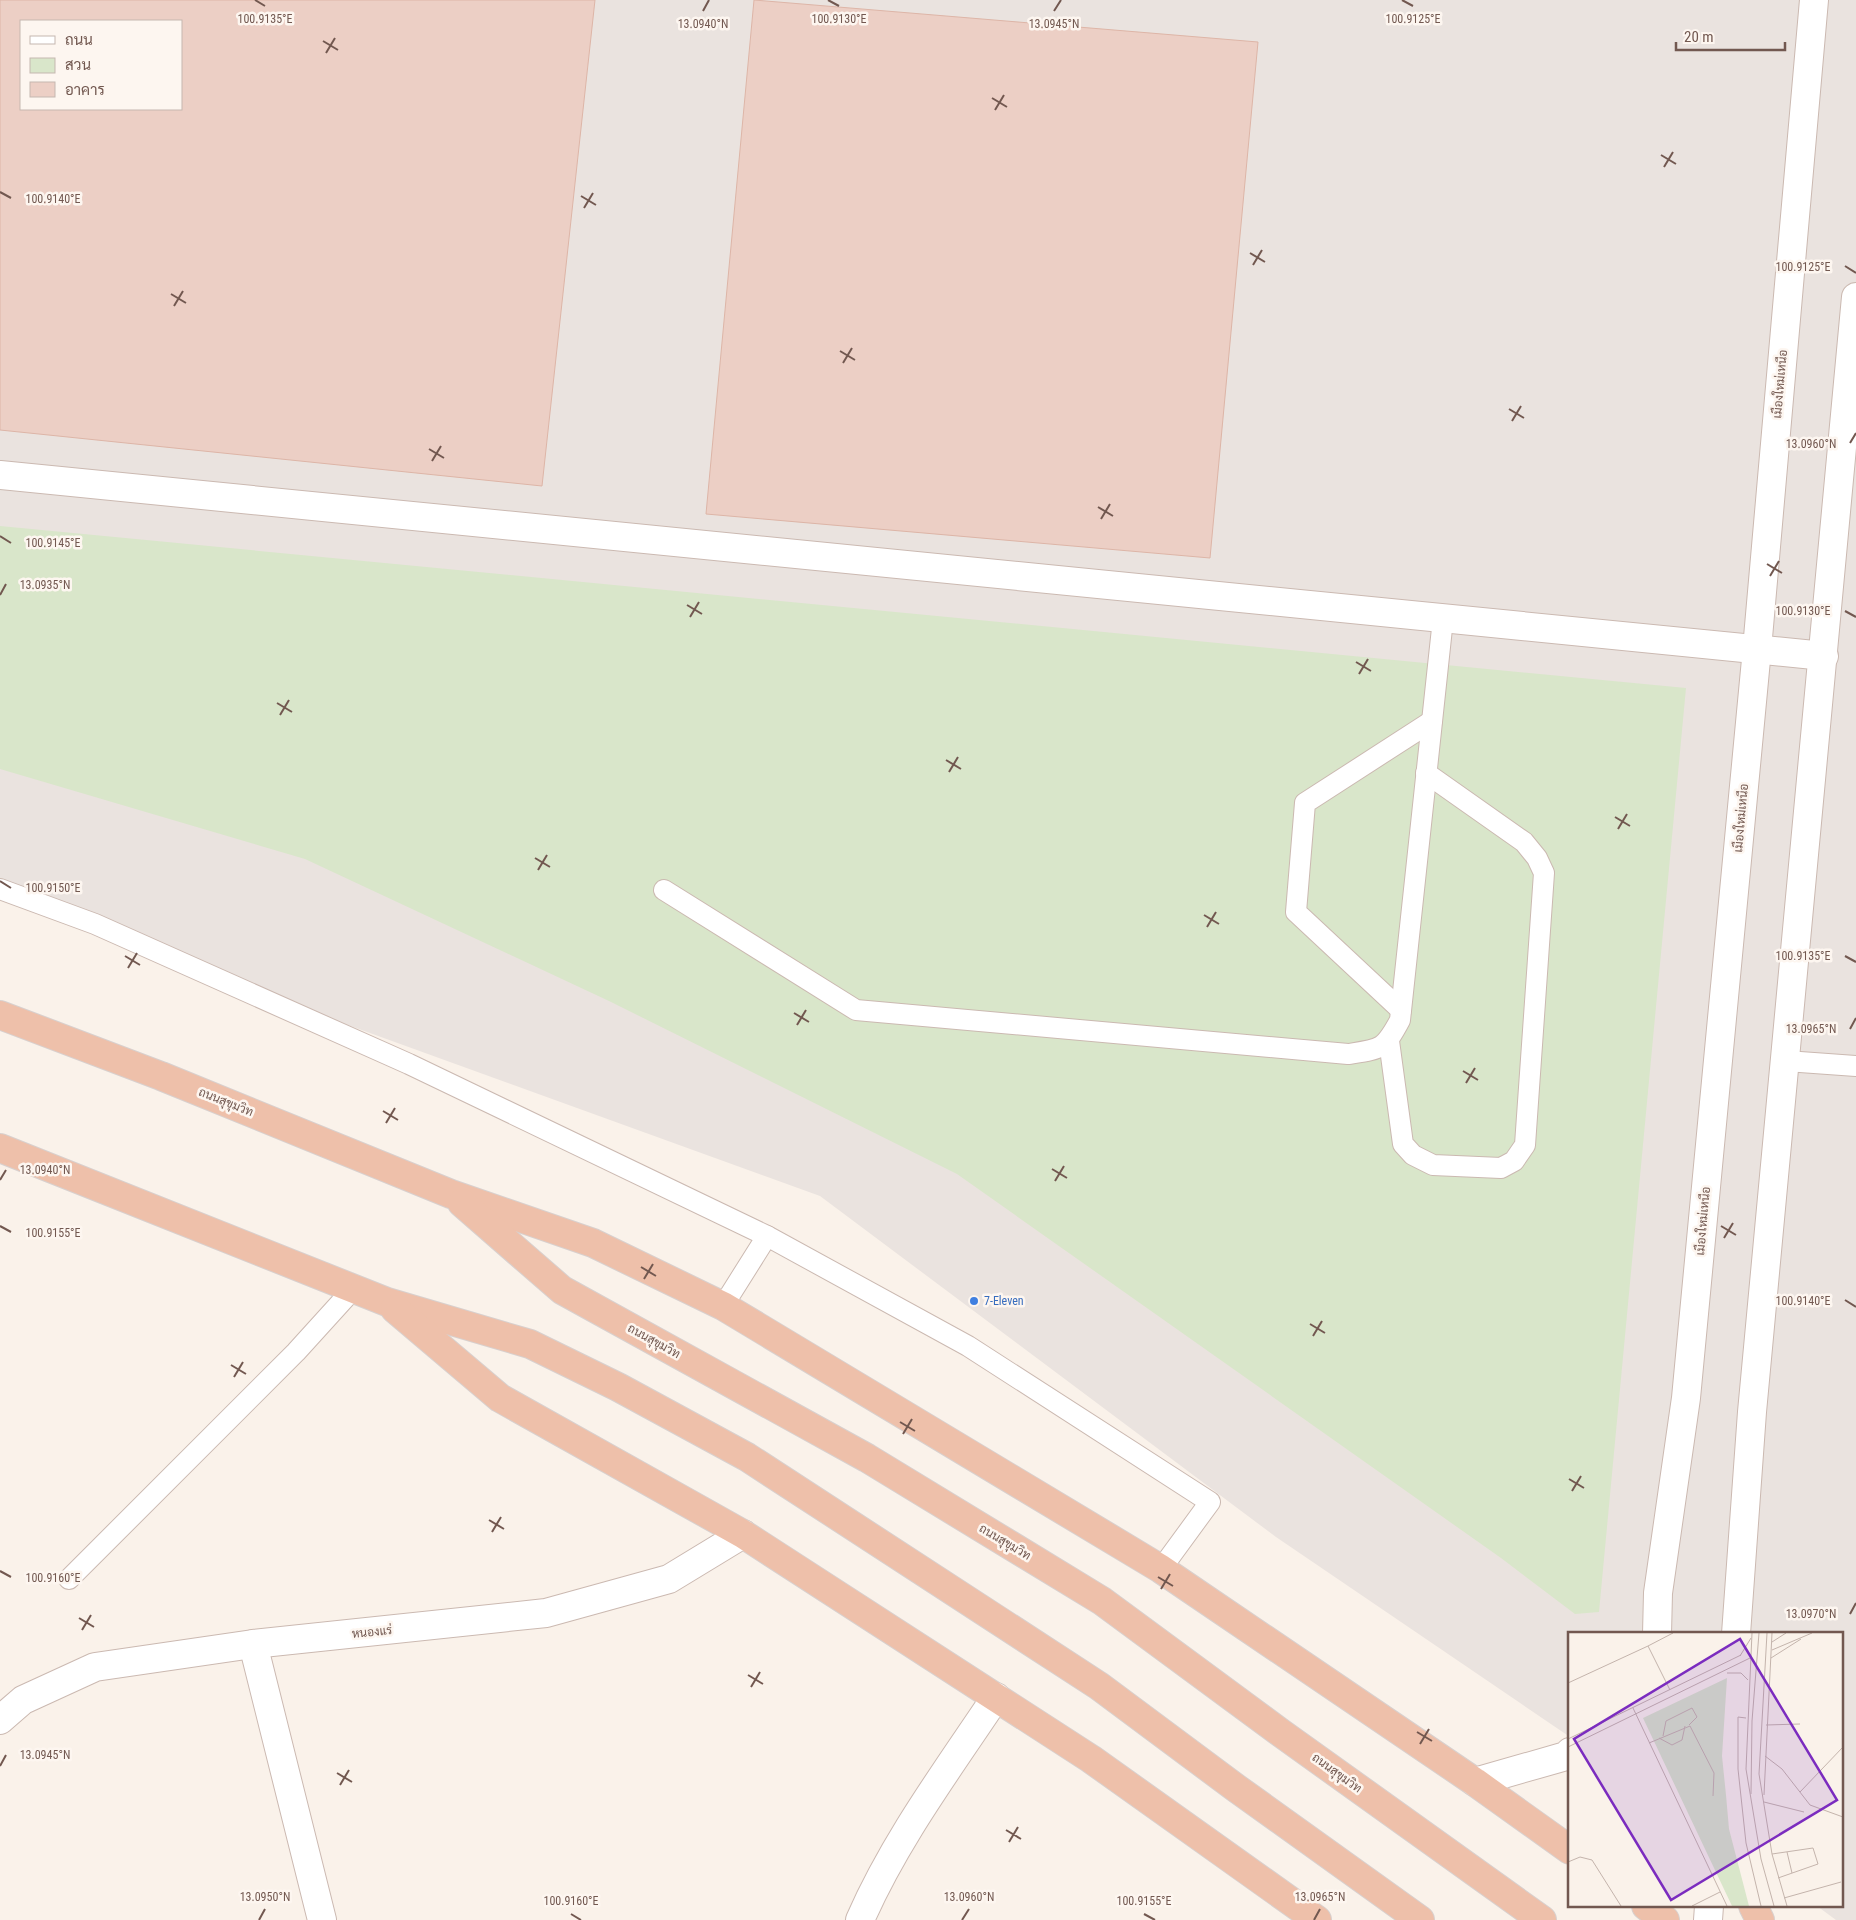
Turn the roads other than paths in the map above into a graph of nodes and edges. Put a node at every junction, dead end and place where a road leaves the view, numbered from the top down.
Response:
1 (1814, 0) edge
2 (1856, 297) edge
3 (0, 475) edge
4 (1442, 619) junction
5 (1757, 650) junction
6 (1824, 656) junction
7 (1432, 721) junction
8 (1426, 773) junction
9 (0, 889) edge
10 (664, 890) dead end
11 (1401, 1010) junction
12 (0, 1015) edge
13 (1389, 1041) junction
14 (1786, 1061) junction
15 (1856, 1066) edge
16 (0, 1148) edge
17 (451, 1194) junction
18 (767, 1236) junction
19 (355, 1288) junction
20 (388, 1302) junction
21 (723, 1306) junction
22 (743, 1534) junction
23 (1161, 1569) junction
24 (69, 1579) dead end
25 (1658, 1593) junction
26 (1645, 1632) edge
27 (1657, 1632) edge
28 (1736, 1632) edge
29 (253, 1644) junction
30 (996, 1697) junction
31 (0, 1720) edge
32 (1568, 1754) edge
33 (1474, 1782) junction
34 (1568, 1849) edge
35 (1754, 1908) edge
36 (322, 1920) edge
37 (860, 1920) edge
38 (1317, 1920) edge
39 (1420, 1920) edge
40 (1542, 1920) edge
41 (1760, 1920) edge

1 - 5 street, เมืองใหม่เหนือ
2 - 6 street
3 - 4 street
4 - 5 street
4 - 7 lane
5 - 6 street
5 - 25 street, เมืองใหม่เหนือ
6 - 14 street
7 - 8 lane
7 - 11 lane
8 - 11 lane
8 - 13 lane
9 - 18 lane
10 - 13 lane
11 - 13 lane
12 - 17 highway, ถนนสุขุมวิท
14 - 15 lane
14 - 28 street
16 - 19 highway
17 - 21 highway, ถนนสุขุมวิท
17 - 40 highway, ถนนสุขุมวิท
18 - 21 lane
18 - 23 lane
19 - 20 highway
19 - 24 lane
20 - 22 highway
20 - 39 highway
21 - 23 highway, ถนนสุขุมวิท
22 - 29 street, หนองแร่
22 - 30 highway
23 - 33 highway, ถนนสุขุมวิท
25 - 26 street
25 - 27 street, เมืองใหม่เหนือ
29 - 31 street, หนองแร่
29 - 36 street
30 - 37 street
30 - 38 highway
32 - 33 street
33 - 34 highway, ถนนสุขุมวิท
35 - 41 highway

